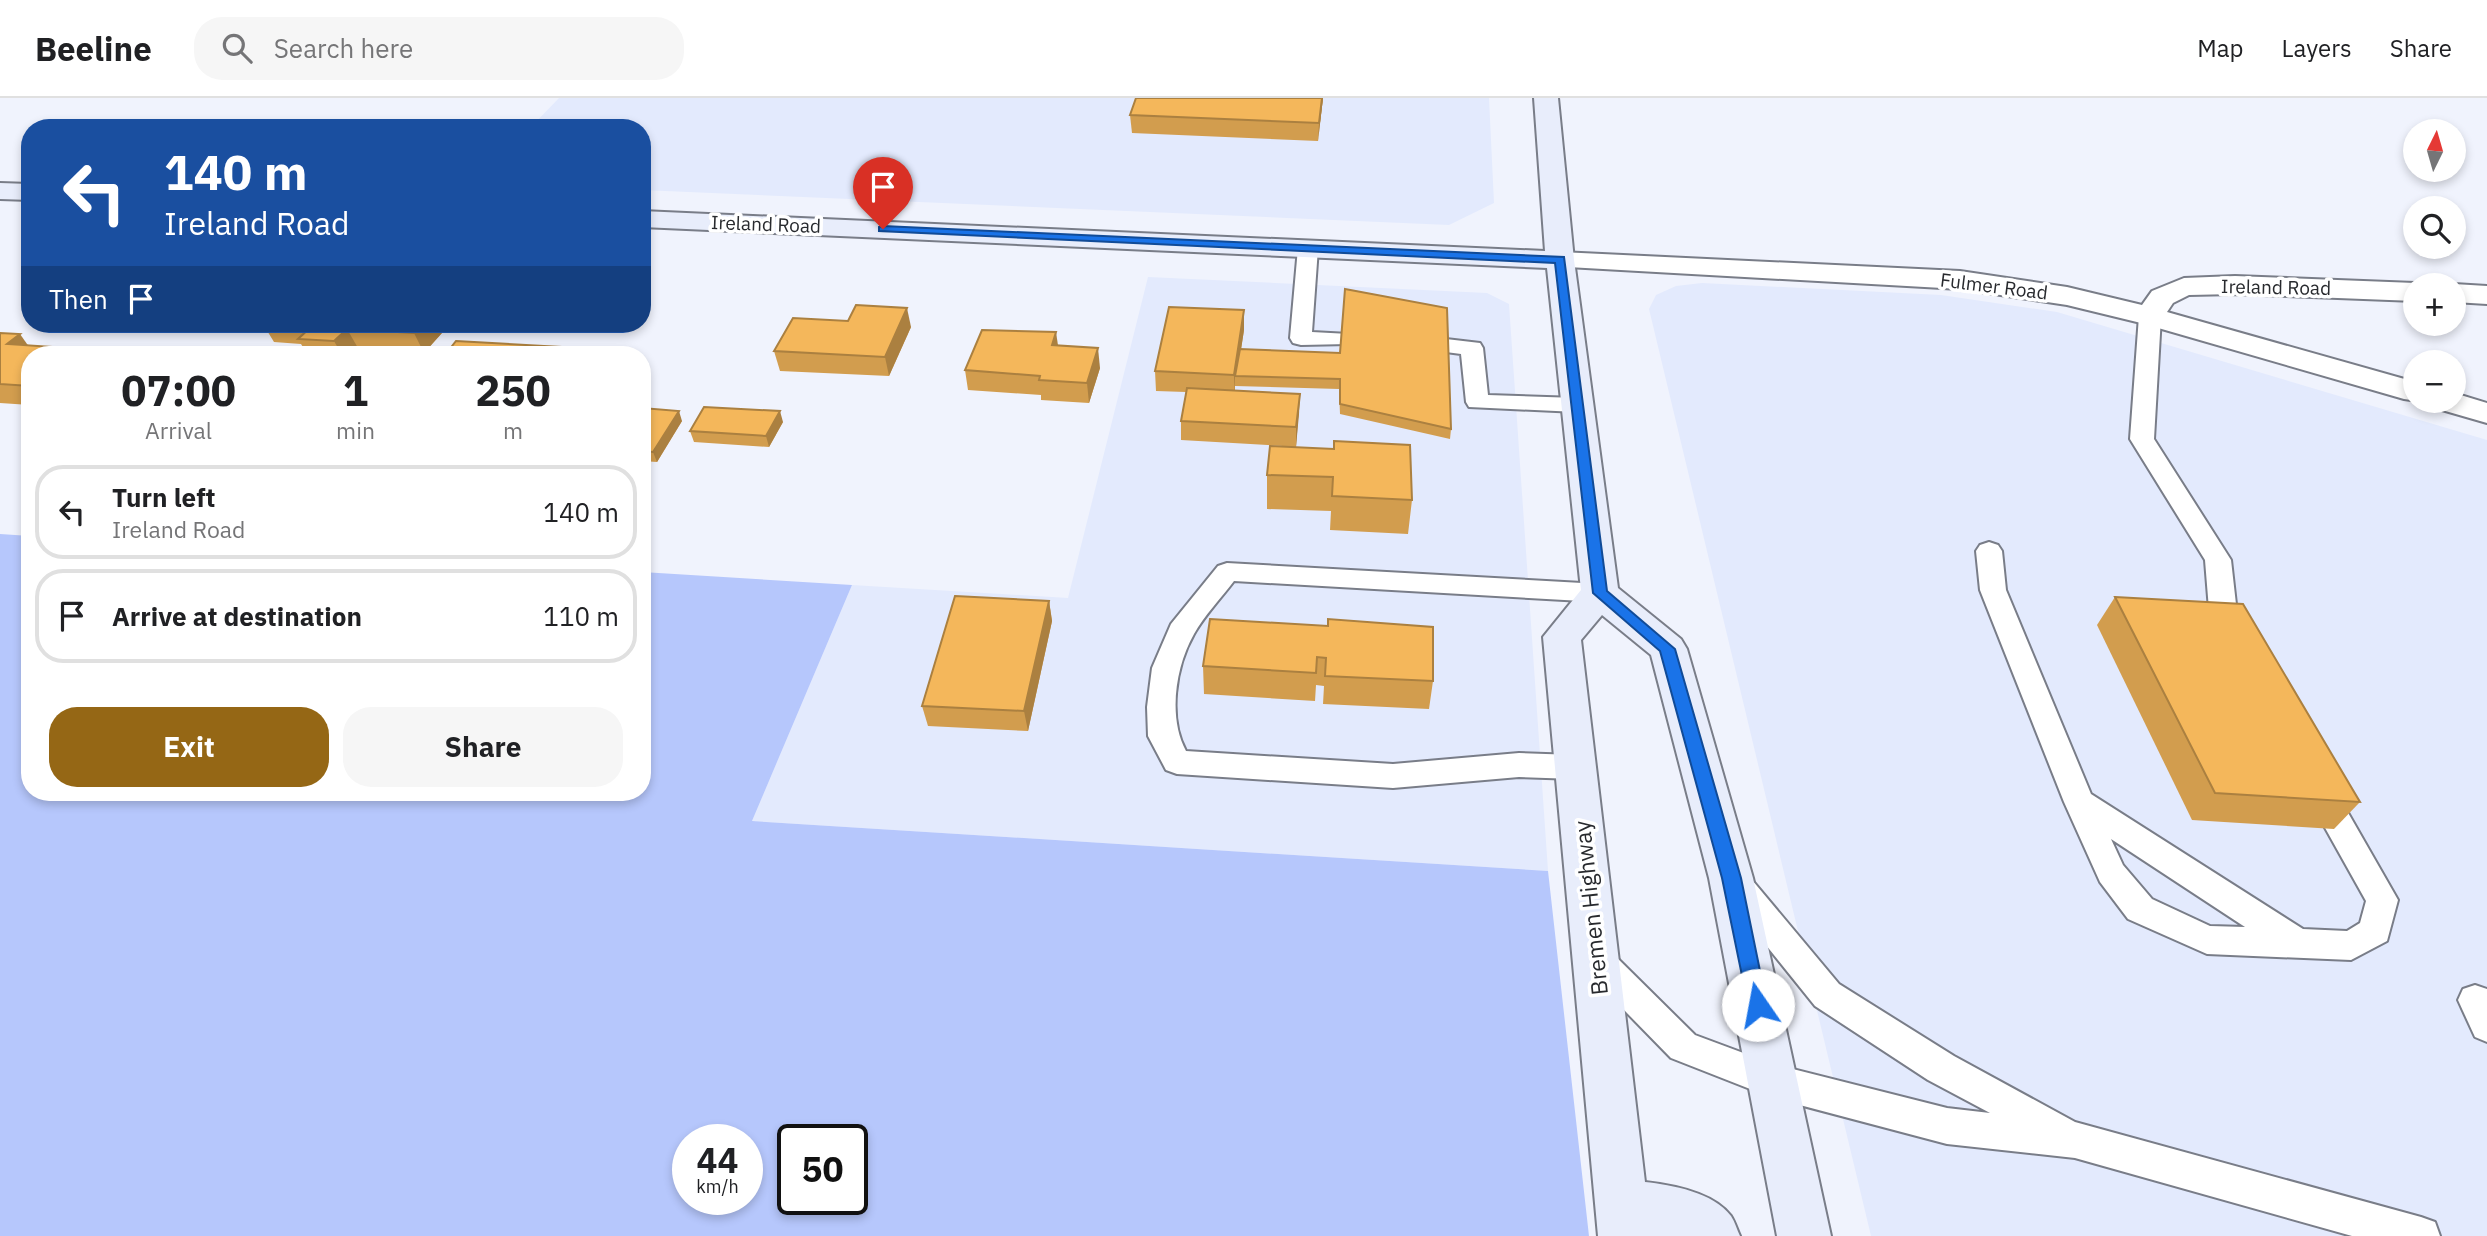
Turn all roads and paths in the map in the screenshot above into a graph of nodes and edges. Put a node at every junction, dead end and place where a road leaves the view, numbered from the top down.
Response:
1 (1546, 98) edge
2 (0, 191) edge
3 (21, 192) edge
4 (651, 219) edge
5 (1308, 248) junction
6 (1560, 260) junction
7 (2403, 292) edge
8 (2466, 294) edge
9 (2487, 295) edge
10 (2150, 316) junction
11 (1341, 339) edge
12 (1446, 346) edge
13 (2403, 389) edge
14 (1577, 405) junction
15 (2466, 407) edge
16 (2487, 413) edge
17 (1989, 551) dead end
18 (1600, 593) junction
19 (2245, 658) edge
20 (1575, 767) junction
21 (2306, 767) edge
22 (2079, 802) junction
23 (1731, 878) junction
24 (2297, 943) junction
25 (1595, 958) junction
26 (1773, 1081) junction
27 (2076, 1140) junction
28 (1623, 1221) edge
29 (1713, 1236) edge
30 (1804, 1236) edge
31 (2421, 1236) edge

1 - 6 main road
2 - 3 main road
4 - 5 main road, Ireland Road
5 - 6 main road, Ireland Road
5 - 11 lane
6 - 10 street, Fulmer Road
6 - 14 main road
7 - 10 street, Ireland Road
8 - 9 street
10 - 13 street, Fulmer Road
10 - 19 lane
12 - 14 lane
14 - 18 main road
15 - 16 street
17 - 22 lane
18 - 20 main road, Bremen Highway
18 - 20 lane
18 - 23 main road
20 - 25 main road, Bremen Highway
21 - 24 lane
22 - 24 lane
22 - 24 lane
23 - 26 main road
23 - 27 lane
25 - 26 lane
25 - 28 main road, Bremen Highway
26 - 27 lane
26 - 30 main road
27 - 31 lane
28 - 29 main road

